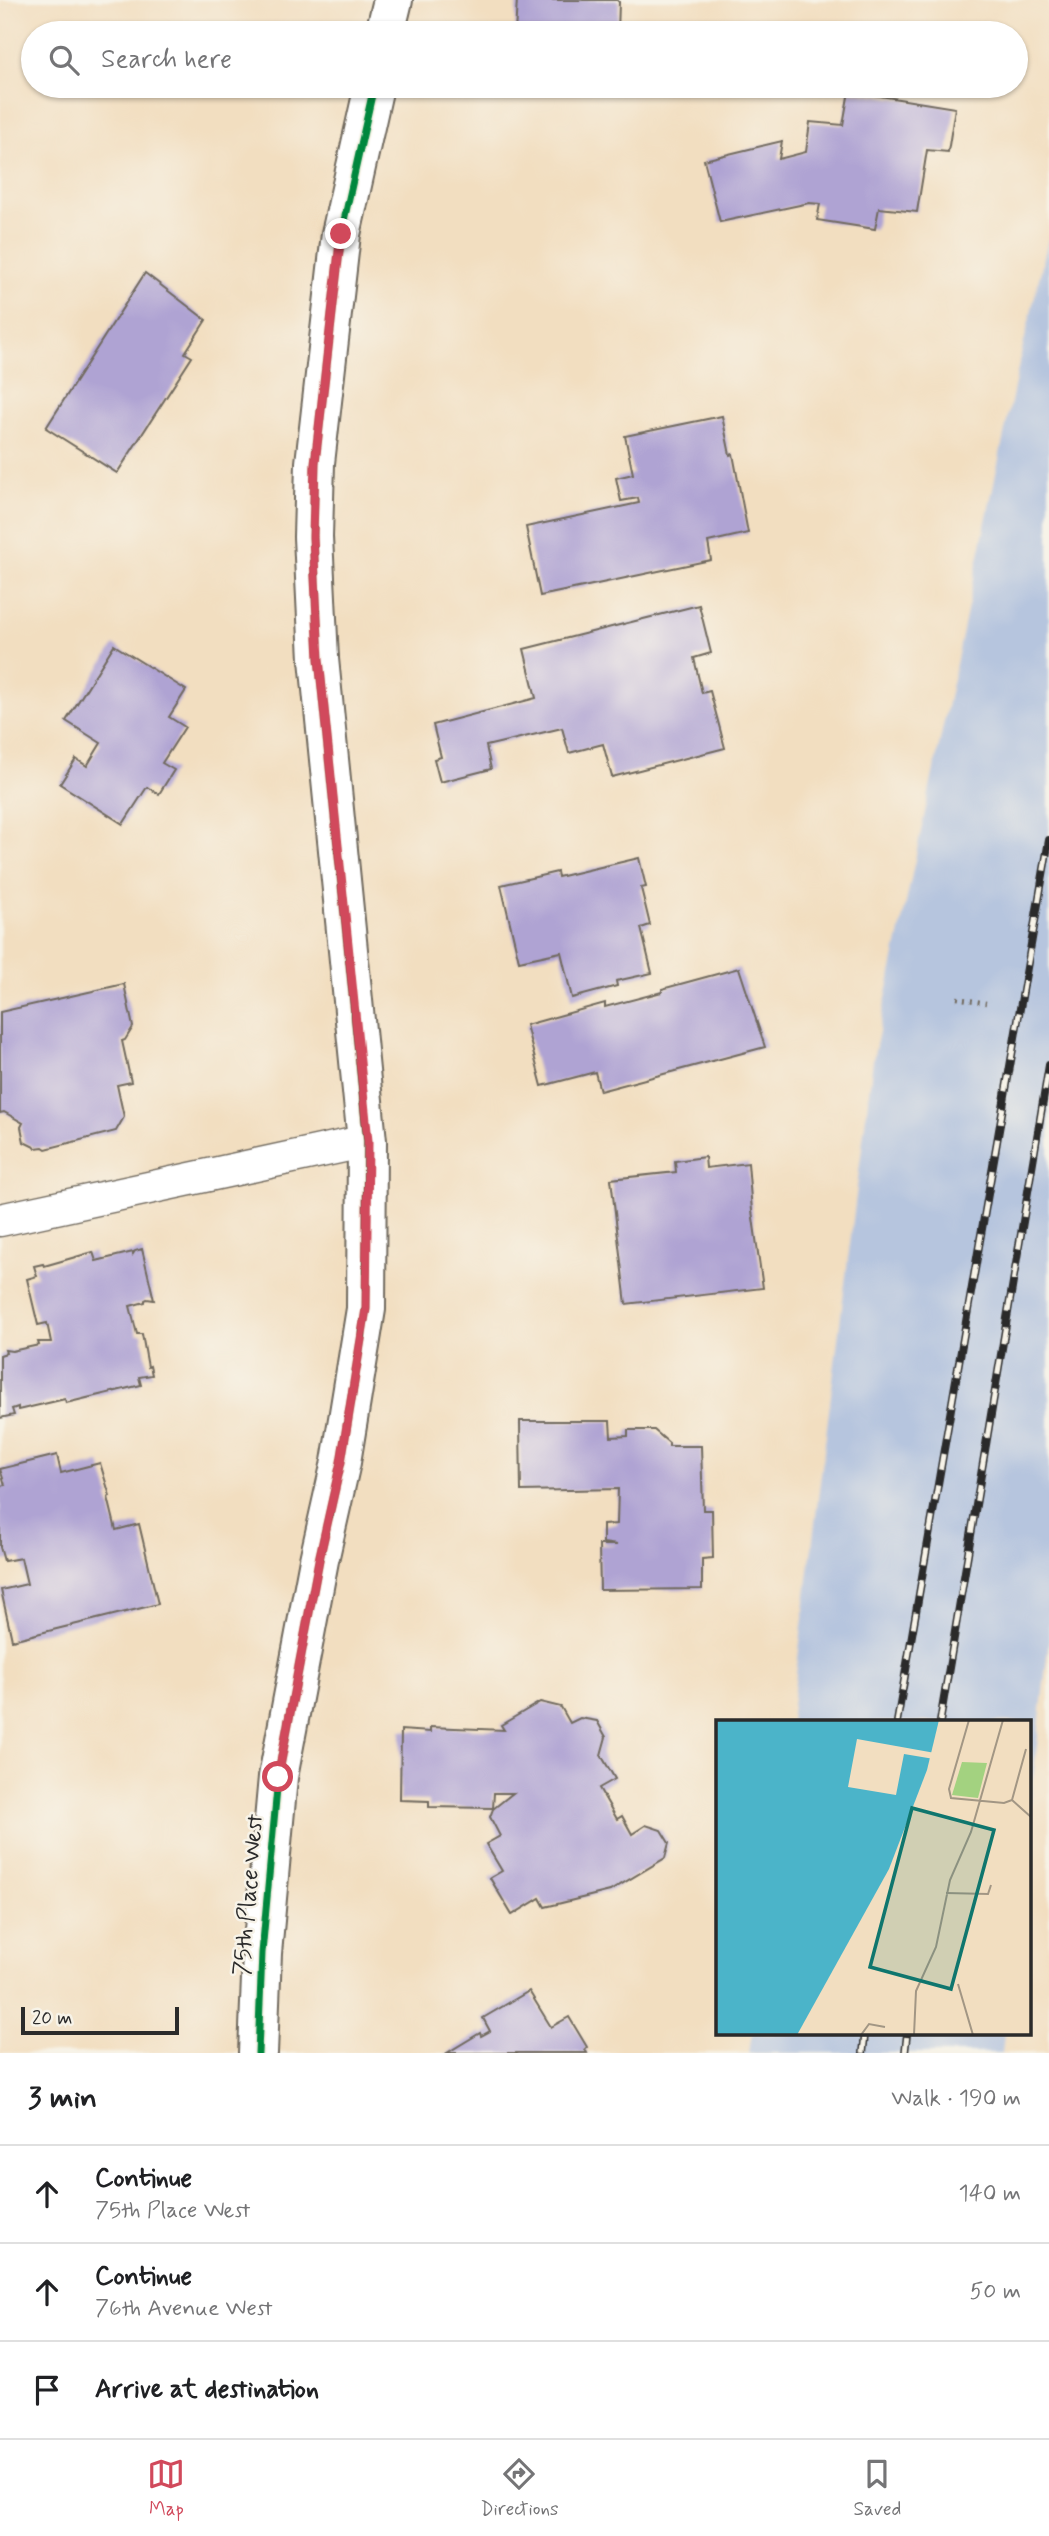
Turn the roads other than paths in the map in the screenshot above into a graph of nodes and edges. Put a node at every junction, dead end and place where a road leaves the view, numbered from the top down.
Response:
1 (393, 0) edge
2 (388, 21) edge
3 (371, 98) edge
4 (368, 1141) junction
5 (0, 1220) edge
6 (258, 2053) edge

1 - 2 street
3 - 4 street, 75th Place West
4 - 5 lane
4 - 6 street, 75th Place West

